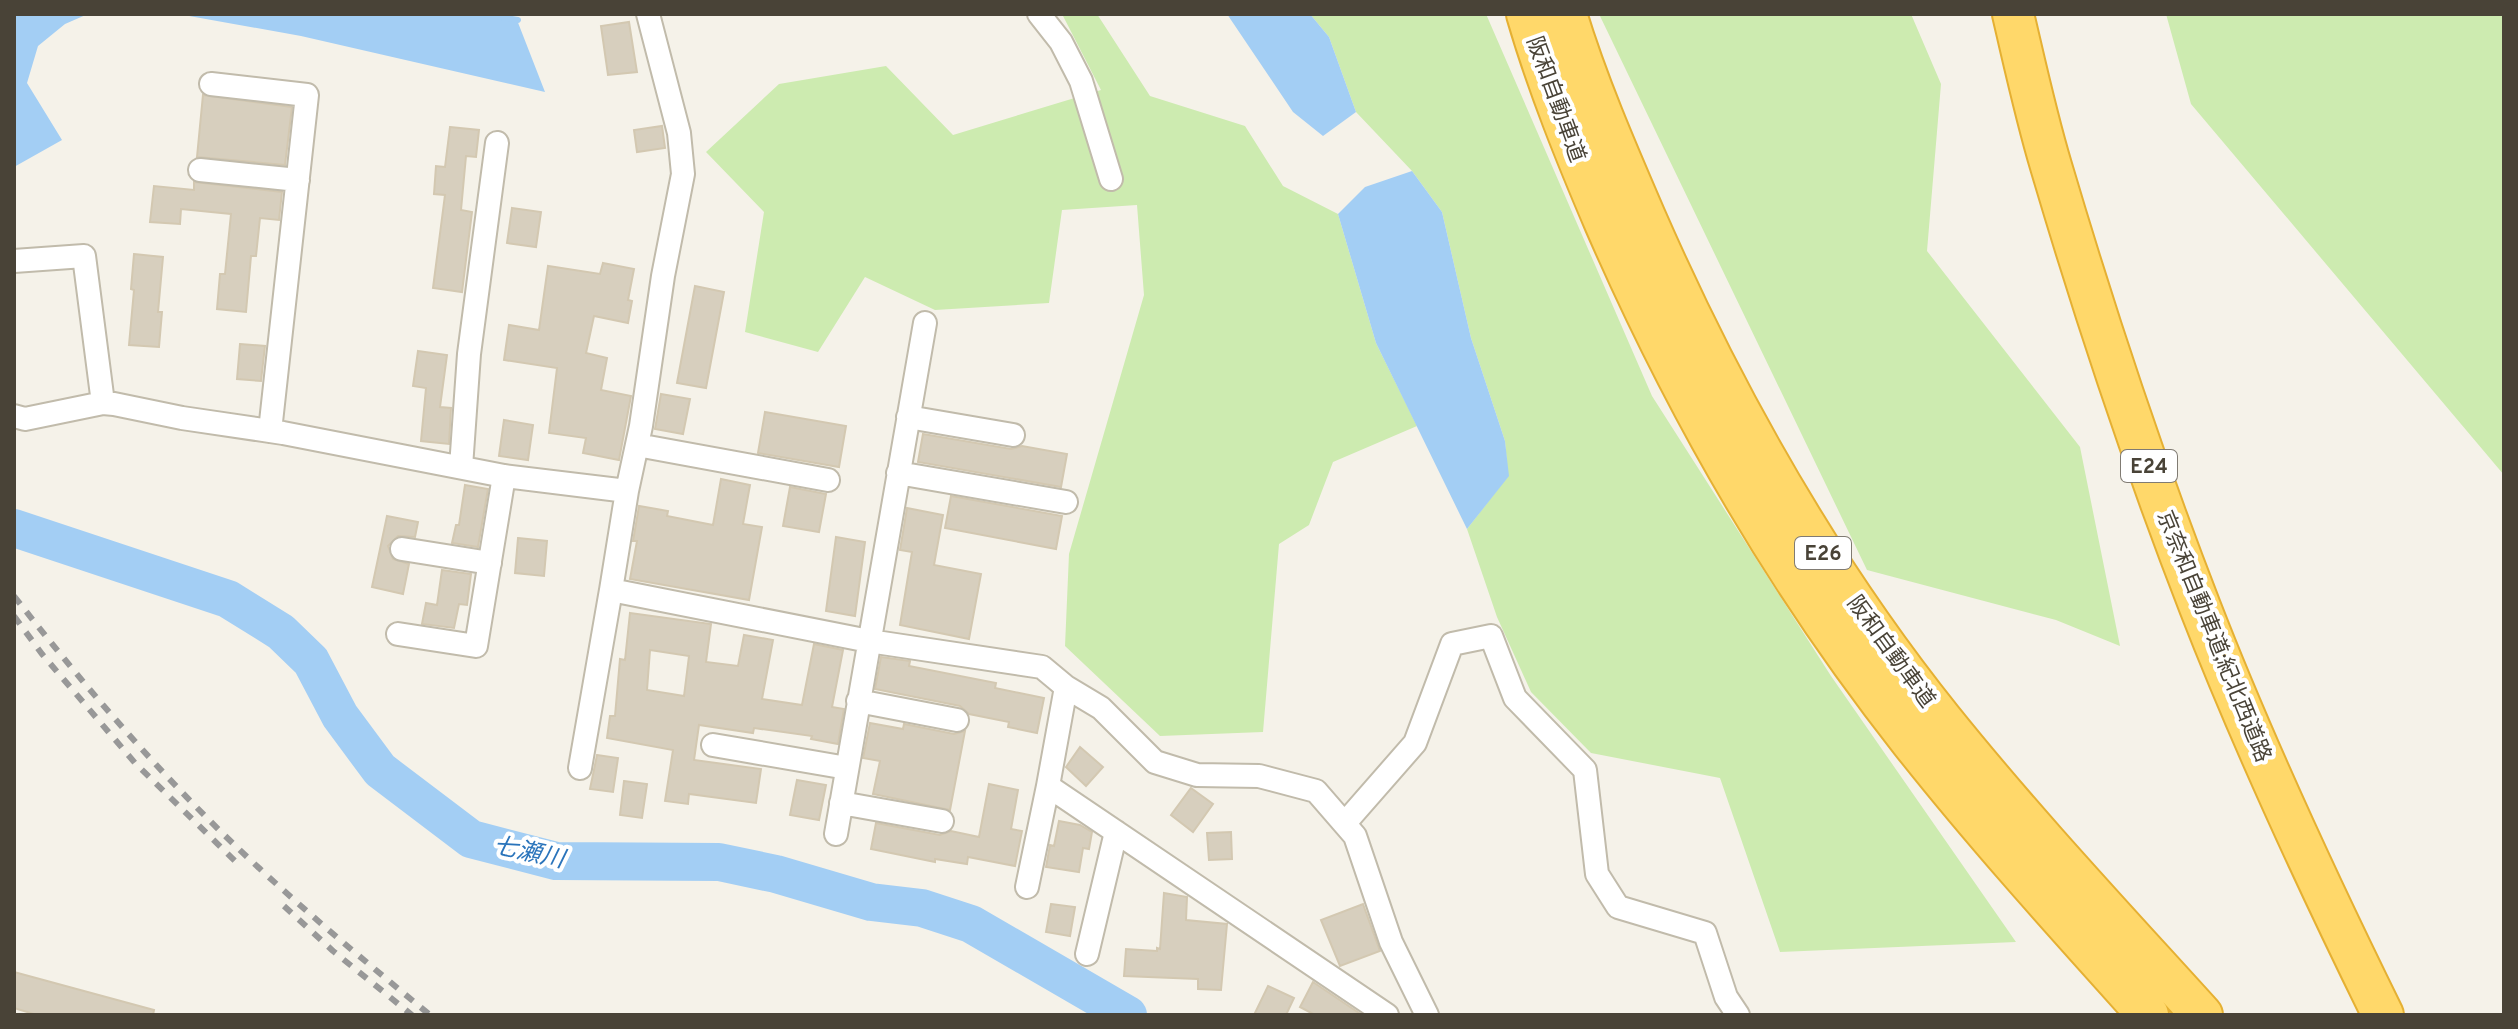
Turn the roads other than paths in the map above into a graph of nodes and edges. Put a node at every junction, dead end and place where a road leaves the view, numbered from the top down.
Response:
1 (648, 14) edge
2 (1039, 14) edge
3 (1566, 14) edge
4 (1585, 14) edge
5 (2013, 14) edge
6 (2038, 14) edge
7 (1529, 24) edge
8 (211, 84) dead end
9 (497, 143) dead end
10 (200, 170) dead end
11 (1111, 179) dead end
12 (298, 180) junction
13 (14, 261) edge
14 (925, 323) dead end
15 (103, 403) junction
16 (14, 416) edge
17 (908, 417) junction
18 (270, 431) junction
19 (1013, 435) dead end
20 (637, 445) junction
21 (461, 467) junction
22 (898, 473) junction
23 (504, 476) junction
24 (828, 480) dead end
25 (627, 491) junction
26 (1066, 502) dead end
27 (1798, 515) junction
28 (402, 549) dead end
29 (490, 563) junction
30 (611, 590) junction
31 (398, 634) dead end
32 (869, 641) junction
33 (1066, 687) junction
34 (858, 701) junction
35 (957, 720) dead end
36 (713, 745) dead end
37 (580, 768) dead end
38 (847, 768) junction
39 (1048, 786) junction
40 (841, 803) junction
41 (942, 821) dead end
42 (1345, 823) junction
43 (1116, 832) junction
44 (836, 834) dead end
45 (1027, 887) dead end
46 (2336, 893) junction
47 (1087, 954) dead end
48 (1387, 1015) edge
49 (1427, 1015) edge
50 (1738, 1015) edge
51 (2148, 1015) edge
52 (2202, 1015) edge
53 (2383, 1015) edge
54 (2407, 1015) edge

1 - 20 street
2 - 11 street
3 - 27 highway, 阪和自動車道 / E26
4 - 27 highway
5 - 46 highway, 京奈和自動車道;紀北西道路 / E24
6 - 46 highway, 京奈和自動車道;紀北西道路 / E24
7 - 51 highway, 阪和自動車道 / E26
8 - 12 street
9 - 21 street
10 - 12 street
12 - 18 street
13 - 15 street
14 - 17 street
15 - 16 street
15 - 18 street
17 - 19 street
17 - 22 street
18 - 21 street
20 - 24 street
20 - 25 street
21 - 23 street
22 - 26 street
22 - 32 street
23 - 25 street
23 - 29 street
25 - 30 street
27 - 52 highway, 阪和自動車道 / E26
28 - 29 street
29 - 31 street
30 - 32 street
30 - 37 street
32 - 33 street
32 - 34 street
33 - 39 street
33 - 42 street
34 - 35 street
34 - 38 street
36 - 38 street
38 - 40 street
39 - 43 street
39 - 45 street
40 - 41 street
40 - 44 street
42 - 49 street
42 - 50 street
43 - 47 street
43 - 48 street
46 - 53 highway, 京奈和自動車道;紀北西道路 / E24
46 - 54 highway, 京奈和自動車道;紀北西道路 / E24

